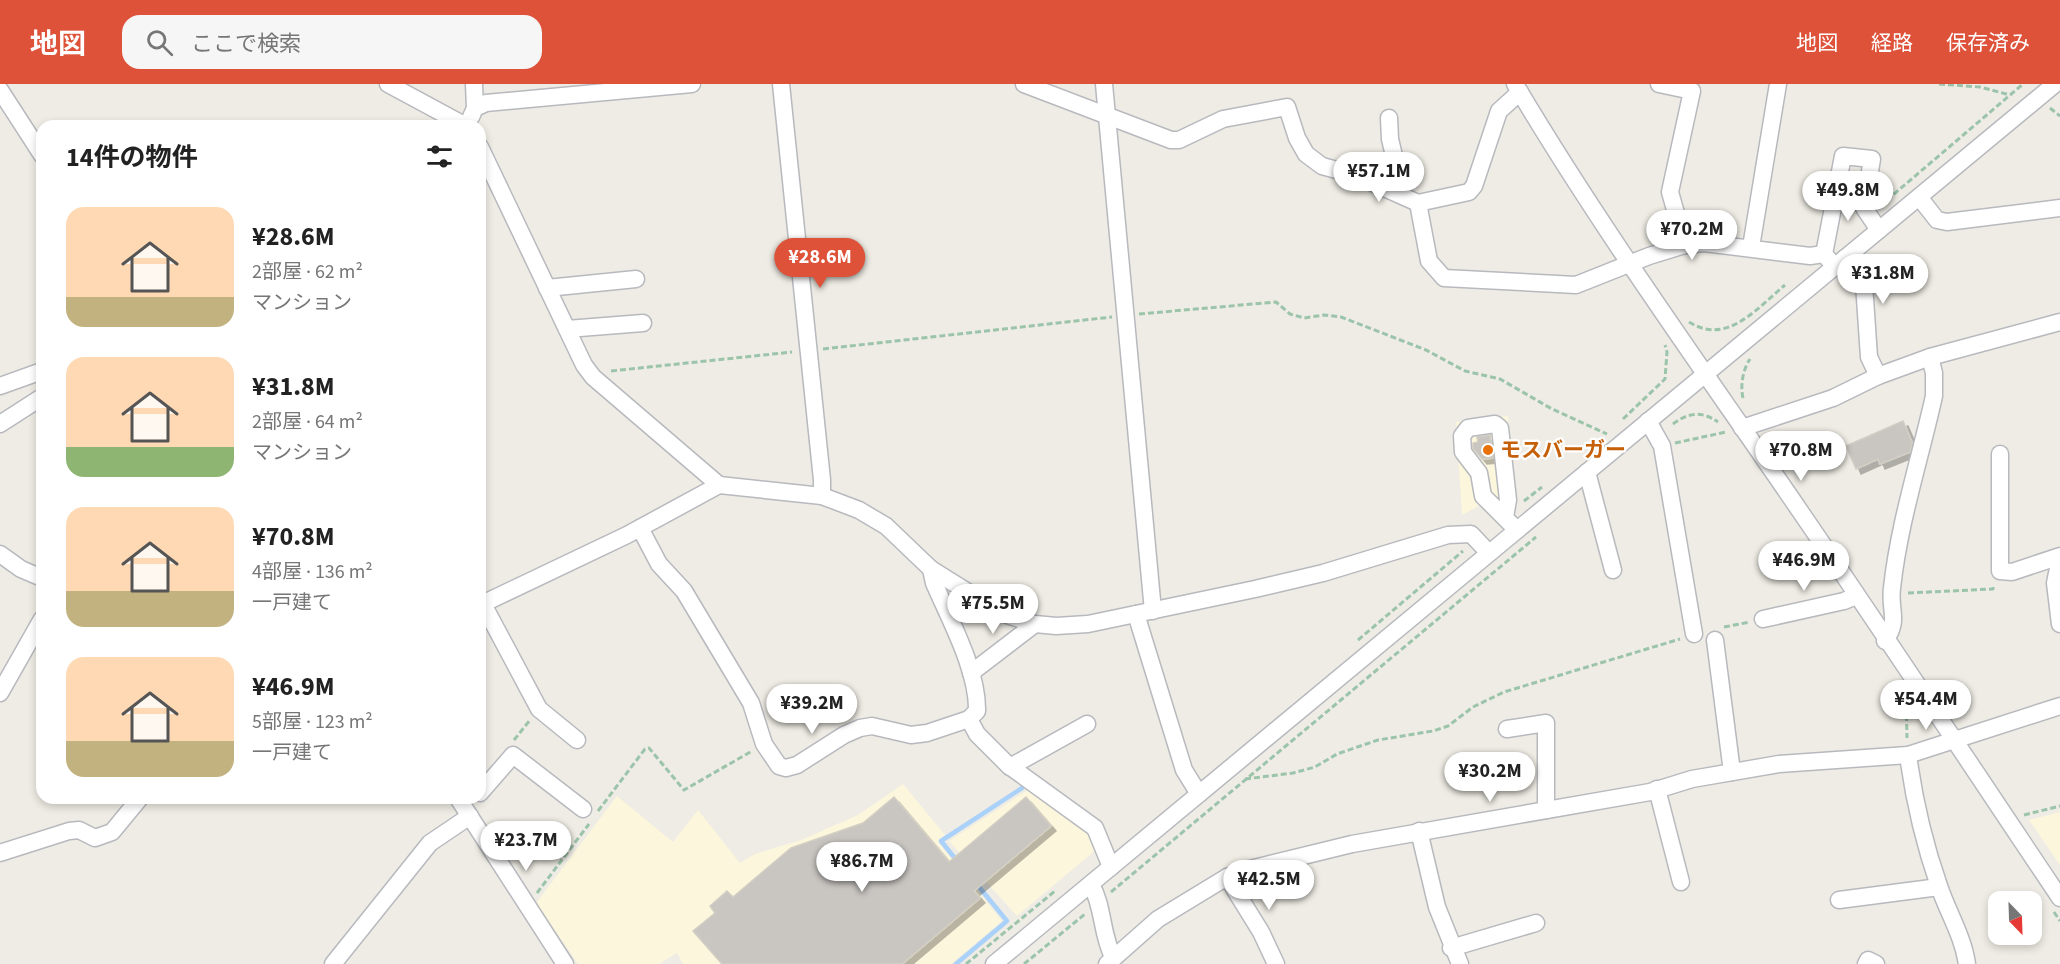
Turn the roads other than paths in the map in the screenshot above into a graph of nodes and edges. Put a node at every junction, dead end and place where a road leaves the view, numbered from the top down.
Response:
1 (388, 84) edge
2 (474, 84) edge
3 (693, 84) edge
4 (781, 84) edge
5 (1024, 84) edge
6 (1104, 84) edge
7 (1659, 84) edge
8 (1778, 84) edge
9 (2054, 84) edge
10 (1518, 88) edge
11 (0, 90) edge
12 (475, 108) junction
13 (1108, 116) junction
14 (1389, 118) dead end
15 (455, 120) edge
16 (468, 120) edge
17 (36, 146) edge
18 (486, 160) edge
19 (1403, 194) junction
20 (1919, 197) junction
21 (1418, 203) junction
22 (2060, 208) edge
23 (1879, 230) junction
24 (1685, 245) junction
25 (1751, 247) junction
26 (1835, 259) junction
27 (1631, 264) junction
28 (636, 279) dead end
29 (547, 288) junction
30 (643, 322) dead end
31 (2060, 322) edge
32 (567, 329) junction
33 (1929, 357) junction
34 (36, 373) edge
35 (1704, 374) junction
36 (1878, 376) junction
37 (0, 386) edge
38 (36, 401) edge
39 (0, 424) edge
40 (1656, 434) junction
41 (1734, 434) junction
42 (2000, 454) dead end
43 (1587, 472) junction
44 (719, 485) junction
45 (822, 496) junction
46 (1504, 517) junction
47 (640, 528) junction
48 (1517, 530) junction
49 (1489, 553) junction
50 (0, 554) edge
51 (2060, 557) edge
52 (931, 569) junction
53 (1613, 570) dead end
54 (36, 575) edge
55 (1856, 596) junction
56 (486, 602) edge
57 (1153, 611) junction
58 (486, 613) edge
59 (1136, 614) junction
60 (1763, 619) road end
61 (1035, 624) junction
62 (2060, 624) edge
63 (36, 630) edge
64 (1694, 634) road end
65 (1715, 640) dead end
66 (1885, 640) junction
67 (971, 673) junction
68 (0, 693) edge
69 (2060, 706) edge
70 (969, 719) junction
71 (1087, 724) dead end
72 (1507, 729) dead end
73 (577, 740) dead end
74 (1954, 740) junction
75 (1908, 755) junction
76 (1010, 767) junction
77 (1732, 772) junction
78 (486, 786) edge
79 (1658, 789) junction
80 (1199, 794) junction
81 (135, 804) edge
82 (468, 806) edge
83 (1546, 810) junction
84 (590, 815) road end
85 (1419, 831) junction
86 (0, 853) edge
87 (1111, 867) junction
88 (1227, 877) junction
89 (1681, 882) dead end
90 (1091, 884) junction
91 (1939, 887) junction
92 (2060, 898) edge
93 (1839, 900) dead end
94 (1536, 923) dead end
95 (1451, 948) junction
96 (1110, 960) edge
97 (333, 964) edge
98 (565, 964) edge
99 (994, 964) edge
100 (1276, 964) edge
101 (1460, 964) edge
102 (1866, 964) edge
103 (1876, 964) edge
104 (1967, 964) edge

1 - 15 street
2 - 12 street
3 - 12 street
4 - 45 street
5 - 13 street
6 - 13 street
7 - 24 street
8 - 25 street
9 - 20 street
10 - 21 street
10 - 27 street
11 - 17 street
12 - 16 street
13 - 19 street
13 - 57 street
14 - 19 street
18 - 29 street
19 - 21 street
20 - 22 street
20 - 23 street
21 - 27 street
23 - 26 street
23 - 26 street
24 - 25 street
24 - 27 street
25 - 26 street
26 - 35 street
26 - 36 street
27 - 35 street
28 - 29 street
29 - 32 street
30 - 32 street
31 - 33 street
32 - 44 street
33 - 36 street
33 - 66 street
34 - 37 street
35 - 40 street
35 - 41 street
36 - 41 street
38 - 39 street
40 - 43 street
40 - 64 street
41 - 55 street
42 - 51 street
43 - 48 street
43 - 53 street
44 - 45 street
44 - 47 street
45 - 52 street
46 - 46 street
46 - 48 street
47 - 56 street
47 - 70 street
48 - 49 street
49 - 57 street
49 - 80 street
50 - 54 street
51 - 62 street
52 - 61 street
52 - 67 street
55 - 60 street
55 - 66 street
57 - 59 street
58 - 73 street
59 - 61 street
59 - 80 street
61 - 67 street
63 - 68 street
65 - 77 street
66 - 74 street
67 - 70 street
69 - 74 street
70 - 76 street
71 - 76 street
72 - 83 street
74 - 75 street
74 - 92 street
75 - 77 street
75 - 91 street
76 - 87 street
77 - 79 street
78 - 84 street
79 - 83 street
79 - 89 street
80 - 87 street
81 - 86 street
82 - 97 street
82 - 98 street
83 - 85 street
85 - 88 street
85 - 95 street
87 - 90 street
88 - 96 street
88 - 100 street
90 - 96 street
90 - 99 street
91 - 93 street
91 - 104 street
94 - 95 street
95 - 101 street
102 - 103 street

